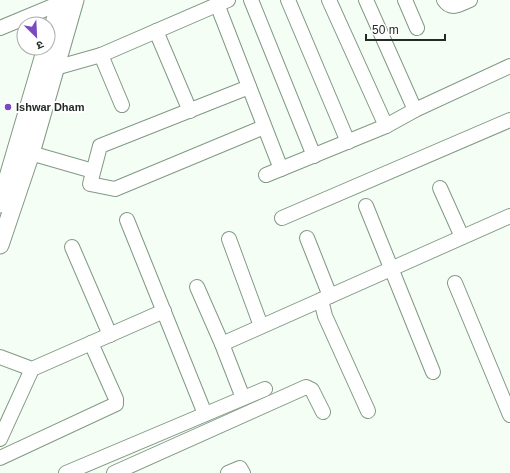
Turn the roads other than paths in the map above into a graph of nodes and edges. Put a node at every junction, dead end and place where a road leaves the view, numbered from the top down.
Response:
1 (251, 0) edge
2 (288, 0) edge
3 (328, 0) edge
4 (366, 0) edge
5 (405, 0) edge
6 (444, 0) edge
7 (470, 0) edge
8 (65, 1) edge
9 (222, 2) edge
10 (56, 23) edge
11 (0, 28) edge
12 (417, 28) dead end
13 (156, 31) junction
14 (101, 55) junction
15 (46, 56) edge
16 (510, 66) edge
17 (47, 70) junction
18 (249, 88) junction
19 (122, 105) dead end
20 (415, 110) junction
21 (190, 111) junction
22 (510, 120) edge
23 (386, 126) junction
24 (264, 127) junction
25 (348, 142) junction
26 (24, 151) junction
27 (314, 156) junction
28 (281, 169) junction
29 (93, 171) junction
30 (266, 175) dead end
31 (440, 188) dead end
32 (0, 204) edge
33 (366, 206) dead end
34 (510, 216) edge
35 (282, 218) dead end
36 (127, 220) dead end
37 (462, 237) junction
38 (229, 238) dead end
39 (306, 238) dead end
40 (0, 245) edge
41 (72, 247) dead end
42 (390, 270) junction
43 (455, 283) dead end
44 (197, 287) dead end
45 (325, 298) junction
46 (164, 311) junction
47 (261, 326) junction
48 (110, 335) junction
49 (91, 343) junction
50 (222, 344) junction
51 (0, 357) edge
52 (32, 369) junction
53 (433, 372) dead end
54 (265, 389) dead end
55 (506, 393) edge
56 (243, 398) junction
57 (368, 411) dead end
58 (323, 412) dead end
59 (206, 414) junction
60 (510, 415) edge
61 (0, 439) edge
62 (0, 458) edge
63 (66, 473) edge
64 (114, 473) edge
65 (228, 473) edge
66 (243, 473) edge

1 - 27 street
2 - 25 street
3 - 23 street
4 - 20 street
5 - 12 street
6 - 7 street
8 - 10 main road
8 - 11 street
8 - 17 main road
9 - 13 street
9 - 18 street
13 - 14 street
13 - 21 street
14 - 17 street
14 - 19 street
15 - 17 main road
16 - 20 street
17 - 26 main road
18 - 21 street
18 - 24 street
20 - 23 street
21 - 29 street
22 - 35 street
23 - 25 street
24 - 28 street
24 - 29 street
25 - 27 street
26 - 29 street
26 - 32 main road
26 - 40 main road
27 - 28 street
28 - 30 street
31 - 37 street
33 - 42 street
34 - 37 street
36 - 46 street
37 - 42 street
38 - 47 street
39 - 45 street
41 - 48 street
42 - 45 street
42 - 53 street
43 - 55 street
44 - 50 street
45 - 47 street
45 - 57 street
46 - 48 street
46 - 59 street
47 - 50 street
48 - 49 street
49 - 52 street
49 - 62 street
50 - 56 street
51 - 52 street
52 - 61 street
54 - 56 street
55 - 60 street
56 - 59 street
58 - 64 street
59 - 63 street
65 - 66 street

